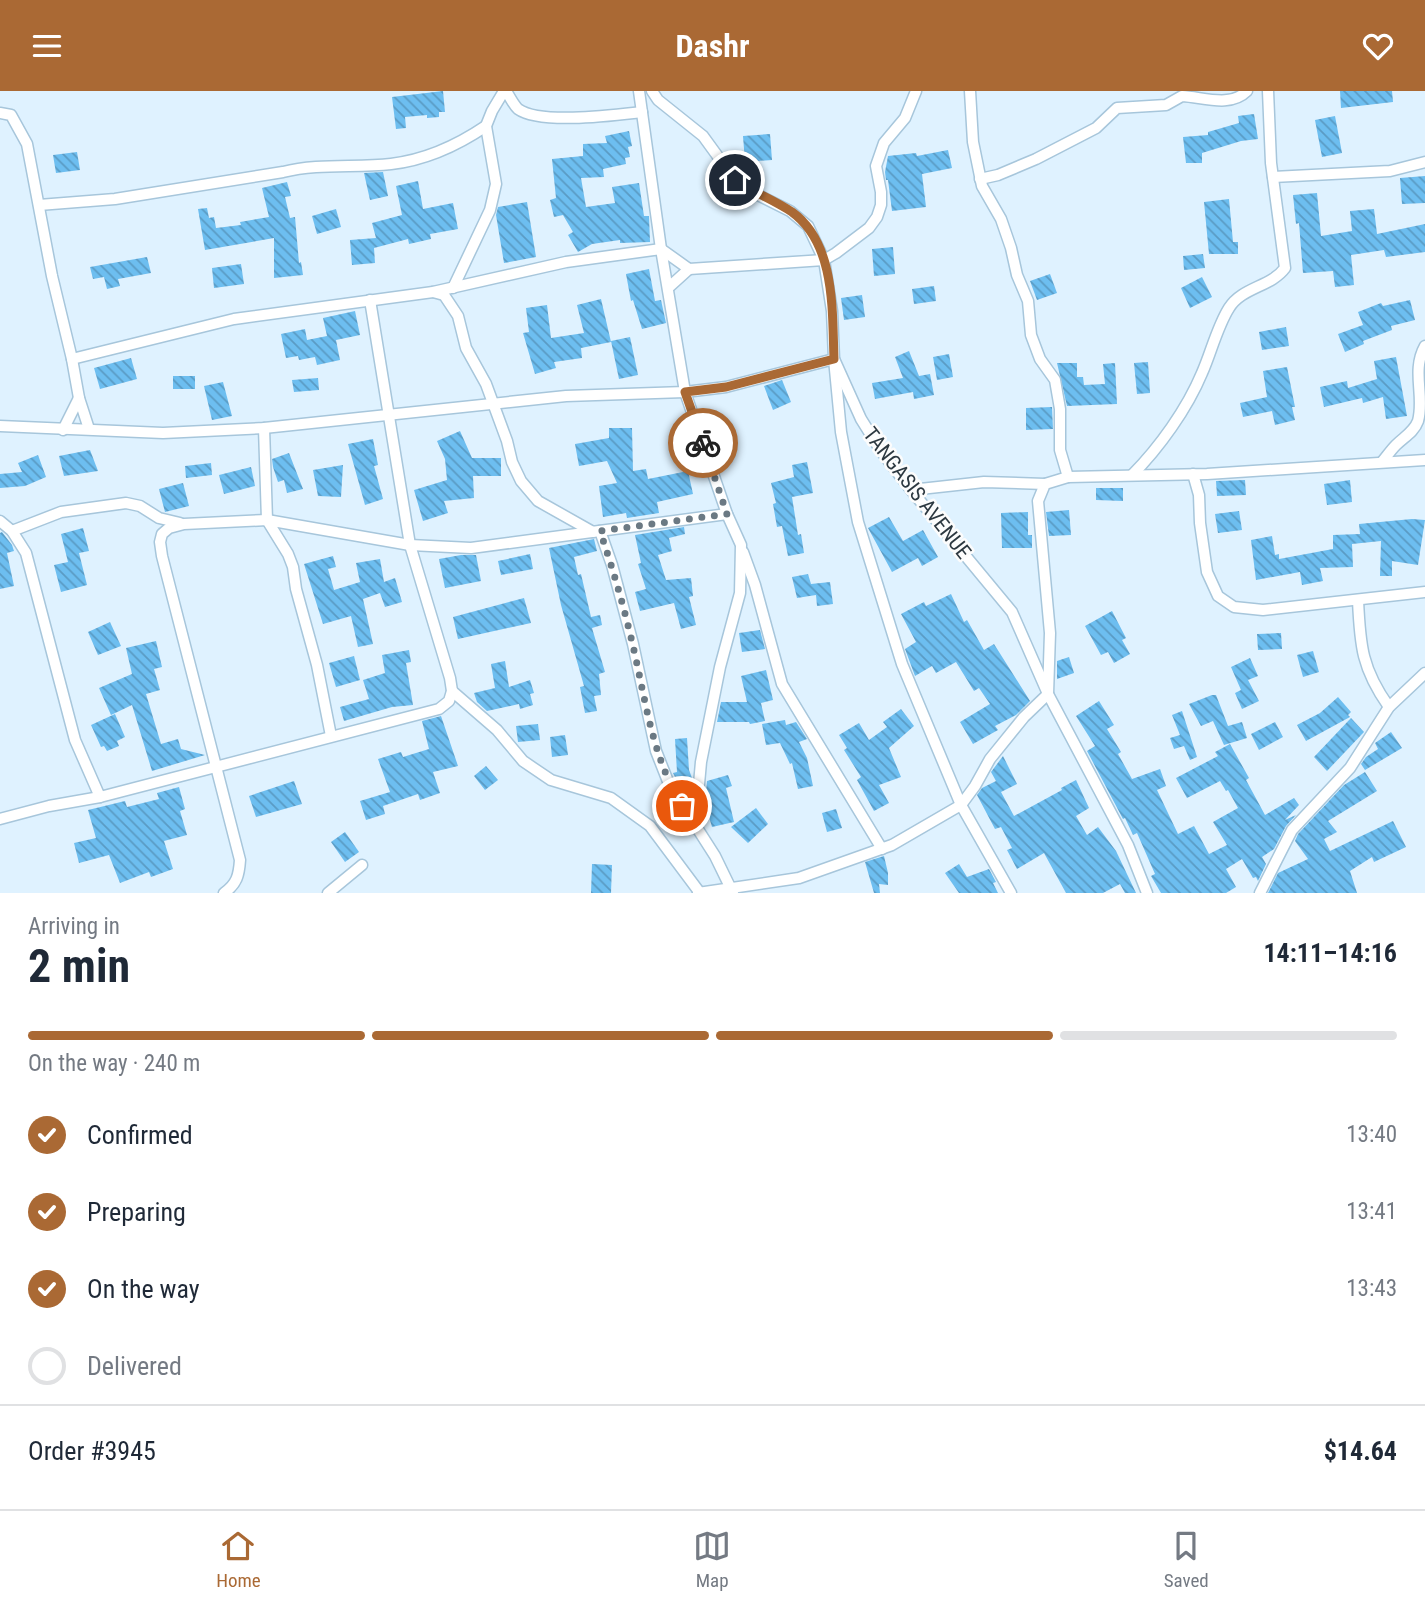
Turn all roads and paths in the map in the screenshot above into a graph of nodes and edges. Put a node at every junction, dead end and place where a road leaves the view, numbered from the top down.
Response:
1 (505, 91) edge
2 (639, 91) edge
3 (652, 91) edge
4 (916, 91) edge
5 (970, 91) edge
6 (1247, 91) edge
7 (1268, 91) edge
8 (642, 112) junction
9 (0, 113) edge
10 (486, 126) junction
11 (1425, 162) edge
12 (1273, 177) junction
13 (981, 179) junction
14 (38, 205) junction
15 (661, 249) junction
16 (824, 260) junction
17 (689, 269) junction
18 (453, 288) junction
19 (668, 288) junction
20 (433, 292) junction
21 (370, 300) junction
22 (1425, 346) edge
23 (72, 359) junction
24 (834, 359) junction
25 (685, 392) junction
26 (79, 398) junction
27 (492, 404) junction
28 (387, 414) junction
29 (0, 426) edge
30 (264, 428) junction
31 (89, 429) junction
32 (63, 430) junction
33 (1425, 460) edge
34 (1382, 462) junction
35 (1193, 474) junction
36 (1132, 475) junction
37 (1068, 477) junction
38 (1045, 484) junction
39 (911, 490) junction
40 (727, 514) junction
41 (267, 520) junction
42 (0, 521) edge
43 (184, 524) junction
44 (12, 531) junction
45 (596, 532) junction
46 (410, 545) junction
47 (741, 545) junction
48 (1425, 592) edge
49 (1359, 600) junction
50 (1425, 673) edge
51 (452, 691) junction
52 (1048, 694) junction
53 (1389, 707) junction
54 (331, 736) junction
55 (216, 767) junction
56 (100, 797) junction
57 (961, 805) junction
58 (0, 819) edge
59 (695, 828) junction
60 (882, 849) junction
61 (362, 865) dead end
62 (733, 891) edge
63 (224, 893) edge
64 (328, 893) edge
65 (699, 893) edge
66 (1011, 893) edge
67 (1147, 893) edge
68 (1260, 893) edge

1 - 8 street
1 - 10 street
2 - 8 street
3 - 16 street, TANGASIS AVENUE
4 - 16 street
5 - 13 street
6 - 13 street
7 - 12 street
8 - 15 street
9 - 14 street
10 - 14 street
10 - 18 street
11 - 12 street
12 - 36 street
13 - 37 street
14 - 23 street
15 - 17 street
15 - 18 street
15 - 19 street
16 - 17 street
16 - 24 street, TANGASIS AVENUE
17 - 19 street
18 - 20 street
19 - 25 street
20 - 21 street
20 - 27 street
21 - 23 street
21 - 28 street
22 - 34 street
23 - 26 street
24 - 25 street
24 - 39 street, TANGASIS AVENUE
24 - 57 street
25 - 27 street
25 - 40 street
26 - 31 street
26 - 32 street
27 - 28 street
27 - 45 street
28 - 30 street
28 - 46 street
29 - 32 street
30 - 31 street
30 - 41 street
31 - 32 street
33 - 34 street
34 - 35 street
35 - 36 street
35 - 49 street
36 - 37 street
37 - 38 street
38 - 39 street
38 - 52 street
39 - 52 street, TANGASIS AVENUE
40 - 45 street
40 - 47 street
41 - 43 street
41 - 46 street
41 - 54 street
42 - 44 street
43 - 44 street
43 - 55 street
44 - 56 street
45 - 46 street
45 - 59 street
46 - 51 street
47 - 59 street
47 - 60 street
48 - 49 street
49 - 53 street
50 - 53 street
51 - 54 street
51 - 65 street
52 - 57 street
52 - 67 street, TANGASIS AVENUE
53 - 68 street
54 - 55 street
55 - 56 street
55 - 63 street
56 - 58 street
57 - 60 street
57 - 66 street
59 - 62 street
60 - 62 street
61 - 64 street
62 - 65 street

